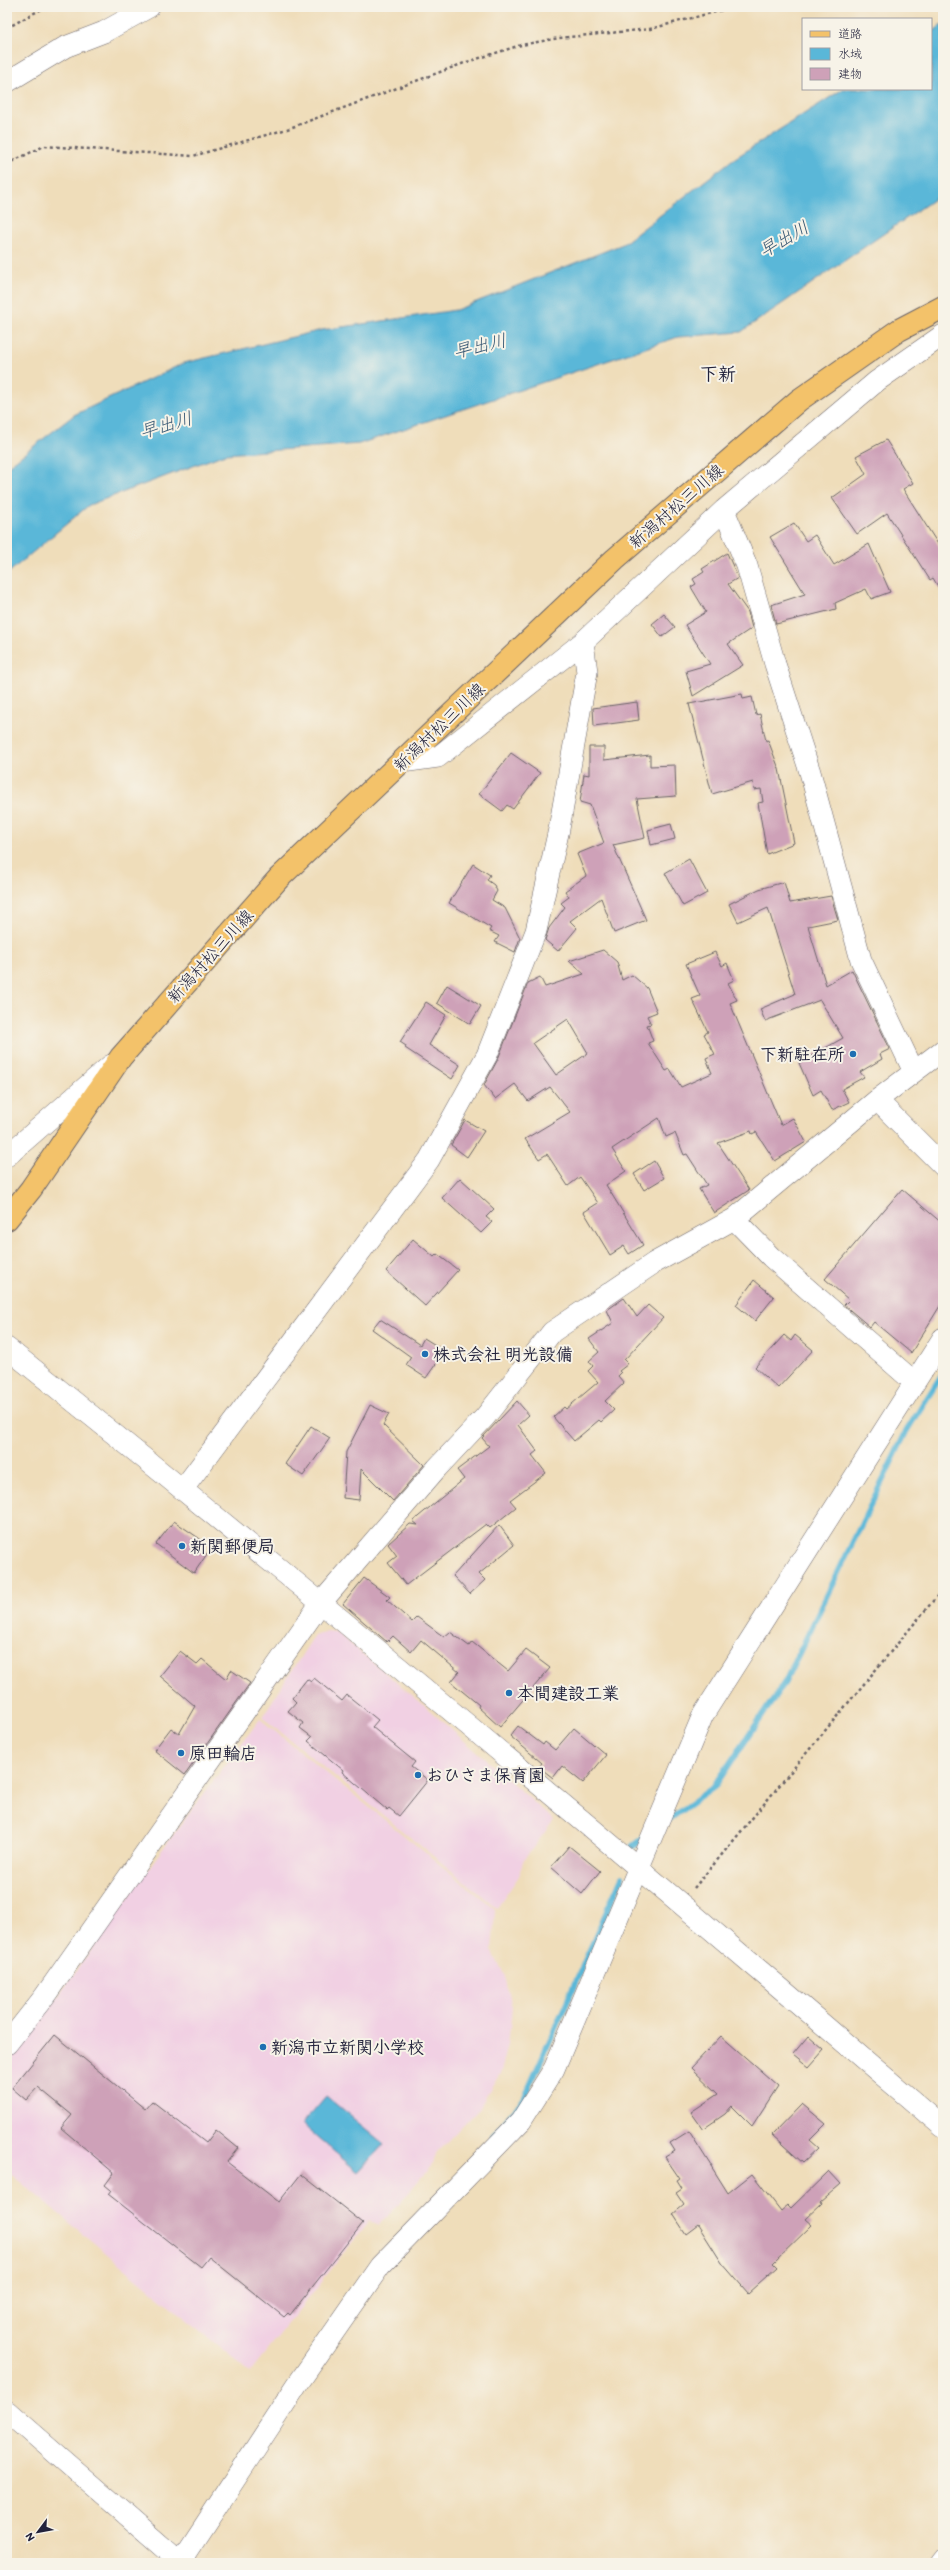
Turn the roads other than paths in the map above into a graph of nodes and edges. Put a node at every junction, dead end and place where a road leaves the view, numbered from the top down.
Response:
1 (148, 7) edge
2 (7, 82) edge
3 (943, 307) edge
4 (943, 335) edge
5 (724, 510) junction
6 (583, 642) junction
7 (402, 762) junction
8 (943, 1050) edge
9 (120, 1056) junction
10 (914, 1072) junction
11 (877, 1100) junction
12 (7, 1156) edge
13 (943, 1166) edge
14 (734, 1219) junction
15 (7, 1220) edge
16 (943, 1338) edge
17 (7, 1348) edge
18 (914, 1382) junction
19 (183, 1489) junction
20 (320, 1604) junction
21 (639, 1867) junction
22 (7, 2044) edge
23 (943, 2127) edge
24 (7, 2411) edge
25 (943, 2558) edge
26 (181, 2563) edge
27 (939, 2563) edge

1 - 2 street
3 - 7 main road, 新潟村松三川線
4 - 5 street
5 - 6 street
5 - 10 street
6 - 7 street
6 - 19 street
7 - 9 main road, 新潟村松三川線
8 - 10 street
9 - 12 street
9 - 15 main road, 新潟村松三川線
10 - 11 street
11 - 13 street
11 - 14 street
14 - 18 street
14 - 20 street
16 - 18 street
17 - 19 street
18 - 21 street
19 - 20 street
20 - 21 street
20 - 22 street
21 - 23 street
21 - 26 street
24 - 26 street
25 - 27 street

